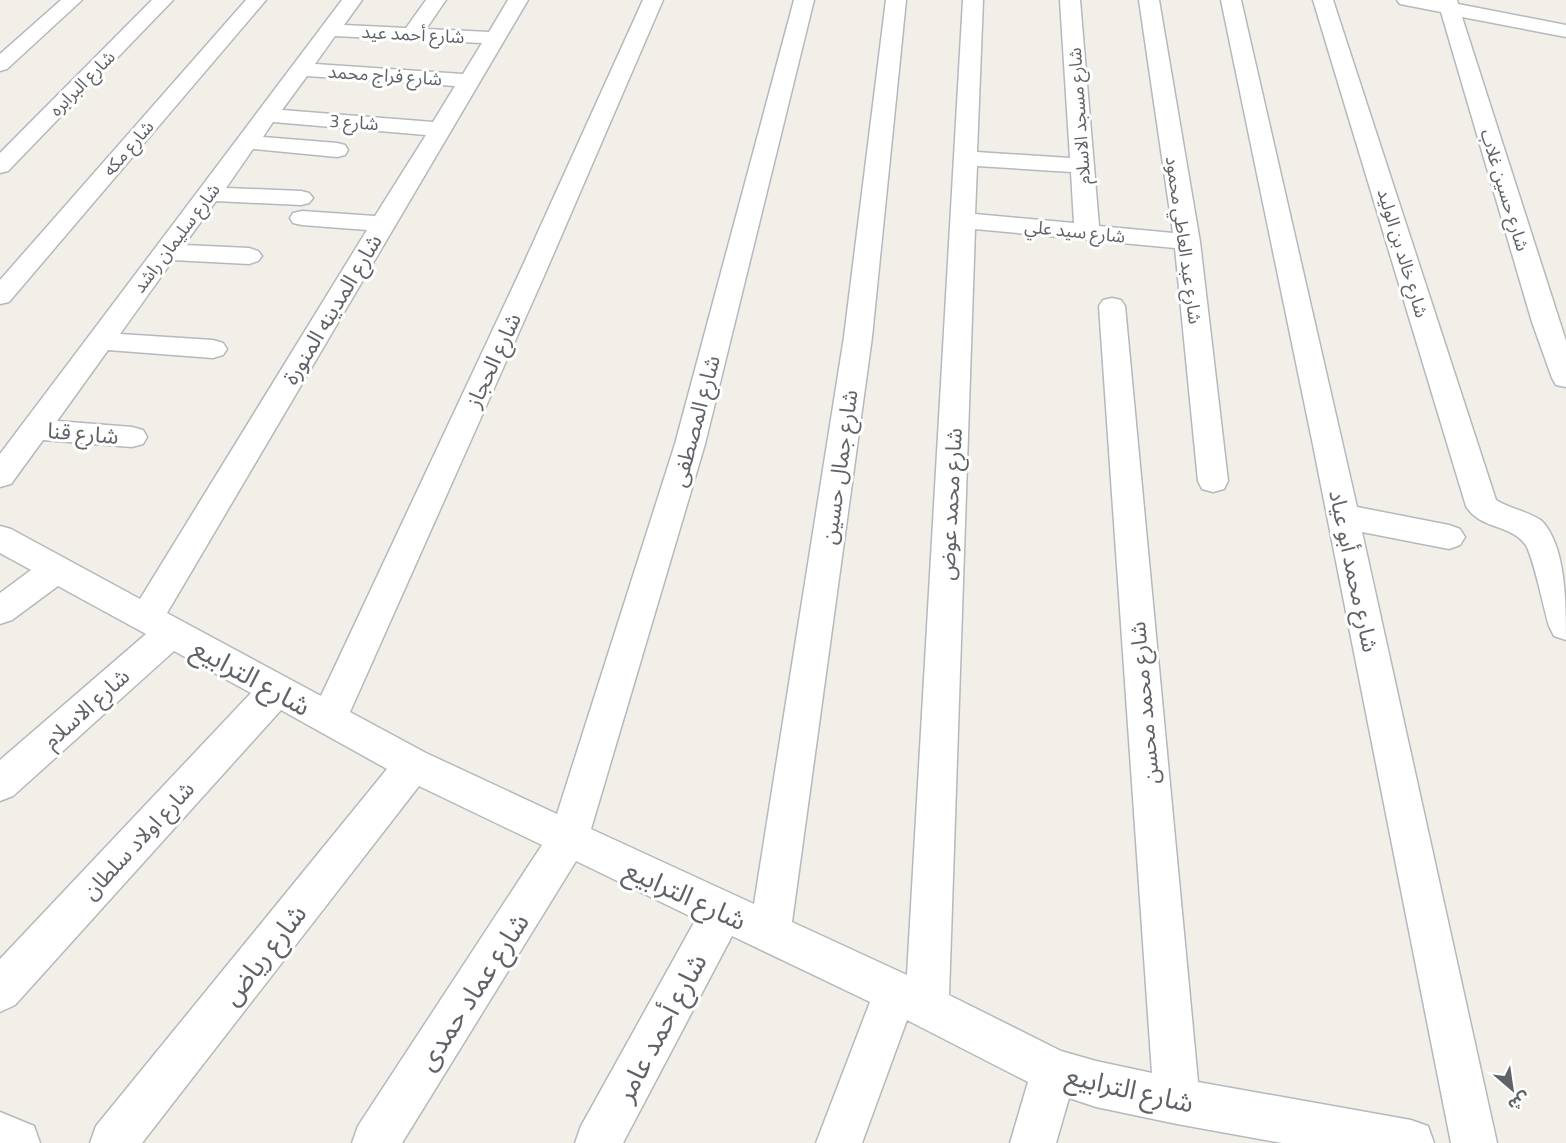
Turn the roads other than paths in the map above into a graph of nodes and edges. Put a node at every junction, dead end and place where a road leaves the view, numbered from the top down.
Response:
1 (72, 0) edge
2 (164, 0) edge
3 (256, 0) edge
4 (352, 0) edge
5 (436, 0) edge
6 (518, 0) edge
7 (653, 0) edge
8 (804, 0) edge
9 (896, 0) edge
10 (973, 0) edge
11 (1070, 0) edge
12 (1149, 0) edge
13 (1231, 0) edge
14 (1323, 0) edge
15 (1407, 0) edge
16 (1499, 0) edge
17 (1449, 5) edge
18 (1509, 21) junction
19 (330, 30) junction
20 (1566, 31) edge
21 (412, 34) junction
22 (495, 38) junction
23 (0, 65) edge
24 (301, 69) junction
25 (469, 81) junction
26 (267, 115) junction
27 (441, 129) junction
28 (247, 142) junction
29 (337, 150) dead end
30 (966, 158) junction
31 (0, 166) edge
32 (1082, 166) junction
33 (209, 194) junction
34 (963, 220) junction
35 (383, 224) junction
36 (1087, 232) junction
37 (1187, 242) junction
38 (166, 252) junction
39 (249, 256) dead end
40 (0, 296) edge
41 (1112, 306) dead end
42 (100, 341) junction
43 (213, 350) dead end
44 (1566, 378) edge
45 (35, 429) junction
46 (132, 437) dead end
47 (0, 476) edge
48 (1213, 481) dead end
49 (1342, 516) junction
50 (1449, 537) dead end
51 (0, 538) edge
52 (57, 569) junction
53 (0, 611) edge
54 (159, 625) junction
55 (1566, 626) edge
56 (277, 690) junction
57 (329, 718) junction
58 (413, 765) junction
59 (0, 784) edge
60 (570, 838) junction
61 (723, 911) junction
62 (770, 933) junction
63 (0, 990) edge
64 (911, 1000) junction
65 (1054, 1071) junction
66 (1177, 1101) junction
67 (1269, 1130) edge
68 (0, 1135) edge
69 (17, 1143) edge
70 (113, 1143) edge
71 (375, 1143) edge
72 (598, 1143) edge
73 (839, 1143) edge
74 (1033, 1143) edge
75 (1411, 1143) edge
76 (1474, 1143) edge

1 - 23 street
2 - 31 street, شارع البرابره
3 - 40 street, شارع مكه
4 - 19 street, شارع سليمان راشد
5 - 21 street
6 - 22 street, شارع المدينه المنورة
7 - 57 street, شارع الحجاز
8 - 60 street, شارع المصطفى
9 - 62 street, شارع جمال حسين
10 - 30 street, شارع محمد عوض
11 - 32 street, شارع مسجد الاسلام
12 - 37 street, شارع عبد العاطي محمود
13 - 49 street, شارع محمد أبو عياد
14 - 55 street, شارع خالد بن الوليد
15 - 17 street
16 - 18 street
17 - 18 street
17 - 44 street, شارع حسين غلاب
18 - 20 street
19 - 21 street, شارع أحمد عيد
19 - 24 street, شارع سليمان راشد
21 - 22 street, شارع أحمد عيد
22 - 25 street, شارع المدينه المنورة
24 - 25 street, شارع فراج محمد
24 - 26 street, شارع سليمان راشد
25 - 27 street, شارع المدينه المنورة
26 - 27 street, شارع 3
26 - 28 street, شارع سليمان راشد
27 - 35 street, شارع المدينه المنورة
28 - 29 street
28 - 33 street, شارع سليمان راشد
30 - 32 street
30 - 34 street, شارع محمد عوض
32 - 36 street, شارع مسجد الاسلام
33 - 35 street
33 - 38 street, شارع سليمان راشد
34 - 36 street, شارع سيد علي
34 - 64 street, شارع محمد عوض
35 - 54 street, شارع المدينه المنورة
36 - 37 street, شارع سيد علي
37 - 48 street, شارع عبد العاطي محمود
38 - 39 street
38 - 42 street, شارع سليمان راشد
41 - 66 street, شارع محمد محسن
42 - 43 street
42 - 45 street, شارع سليمان راشد
45 - 46 street, شارع قنا
45 - 47 street, شارع سليمان راشد
49 - 50 street
49 - 76 street, شارع محمد أبو عياد
51 - 52 street, شارع الترابيع
52 - 53 street
52 - 54 street, شارع الترابيع
54 - 56 street, شارع الترابيع
54 - 59 street, شارع الاسلام
56 - 57 street, شارع الترابيع
56 - 63 street, شارع اولاد سلطان
57 - 58 street, شارع الترابيع
58 - 60 street, شارع الترابيع
58 - 70 street, شارع رياض
60 - 61 street, شارع الترابيع
60 - 71 street, شارع عماد حمدى
61 - 62 street, شارع الترابيع
61 - 72 street, شارع أحمد عامر
62 - 64 street, شارع الترابيع
64 - 65 street, شارع الترابيع
64 - 73 street, شارع محمد عوض
65 - 66 street, شارع الترابيع
65 - 74 street
66 - 67 street, شارع الترابيع
67 - 75 street, شارع الترابيع
68 - 69 street

